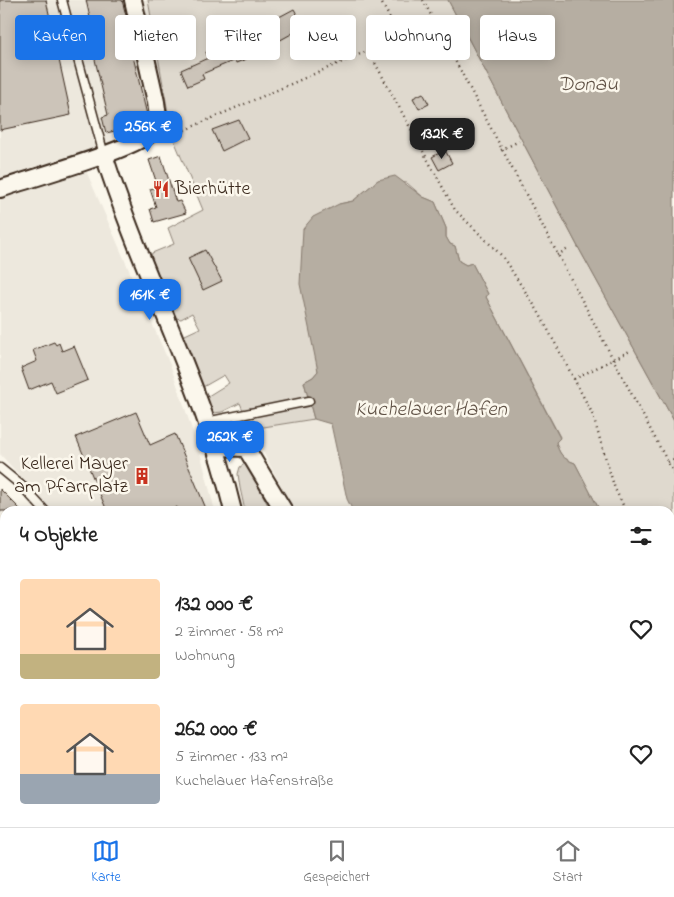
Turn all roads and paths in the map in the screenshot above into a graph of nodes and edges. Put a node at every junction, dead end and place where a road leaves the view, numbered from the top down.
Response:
1 (62, 0) edge
2 (132, 0) edge
3 (380, 0) edge
4 (423, 0) edge
5 (388, 15) edge
6 (431, 15) edge
7 (366, 51) edge
8 (373, 60) edge
9 (454, 60) edge
10 (155, 130) junction
11 (518, 142) dead end
12 (501, 150) junction
13 (104, 155) junction
14 (0, 189) edge
15 (570, 248) dead end
16 (557, 254) junction
17 (632, 350) dead end
18 (613, 360) junction
19 (574, 379) junction
20 (309, 401) dead end
21 (206, 422) junction
22 (215, 447) junction
23 (674, 459) edge
24 (668, 462) junction
25 (0, 468) edge
26 (674, 474) edge
27 (40, 506) edge
28 (232, 506) edge
29 (281, 506) edge
30 (623, 506) edge

1 - 13 lane
2 - 10 street
3 - 5 path
4 - 6 path
7 - 10 path
8 - 19 path
9 - 12 path
10 - 13 street
11 - 12 path
12 - 16 path
13 - 14 street
13 - 21 street
15 - 16 path
16 - 18 path
17 - 18 path
18 - 19 path
18 - 24 path
19 - 30 path
20 - 21 lane
21 - 22 street
22 - 28 street
22 - 29 street
23 - 24 path
24 - 26 path
25 - 27 lane

